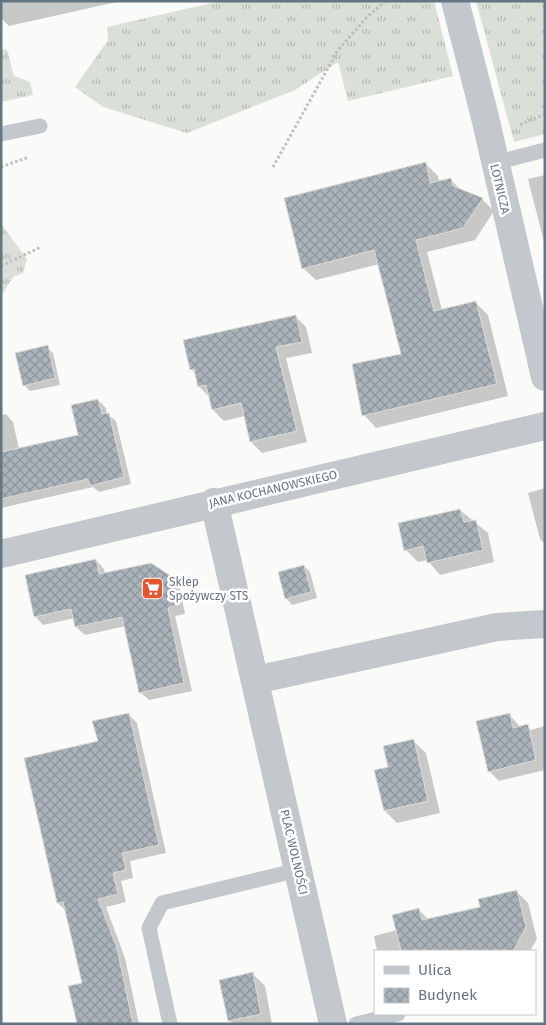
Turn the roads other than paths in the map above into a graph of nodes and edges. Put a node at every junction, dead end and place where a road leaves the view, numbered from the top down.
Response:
1 (455, 1) edge
2 (40, 126) dead end
3 (1, 134) edge
4 (545, 150) edge
5 (494, 163) junction
6 (545, 377) edge
7 (545, 426) edge
8 (214, 502) junction
9 (1, 554) edge
10 (545, 624) edge
11 (255, 680) junction
12 (298, 870) junction
13 (394, 1015) edge
14 (170, 1024) edge
15 (333, 1024) edge
16 (356, 1024) edge

1 - 5 street, LOTNICZA
2 - 3 lane
4 - 5 lane
5 - 6 street, LOTNICZA
7 - 8 street, JANA KOCHANOWSKIEGO
8 - 9 street, JANA KOCHANOWSKIEGO
8 - 11 street, PLAC WOLNOŚCI
10 - 11 street
11 - 12 street, PLAC WOLNOŚCI
12 - 14 lane
12 - 15 street, PLAC WOLNOŚCI
13 - 16 lane

